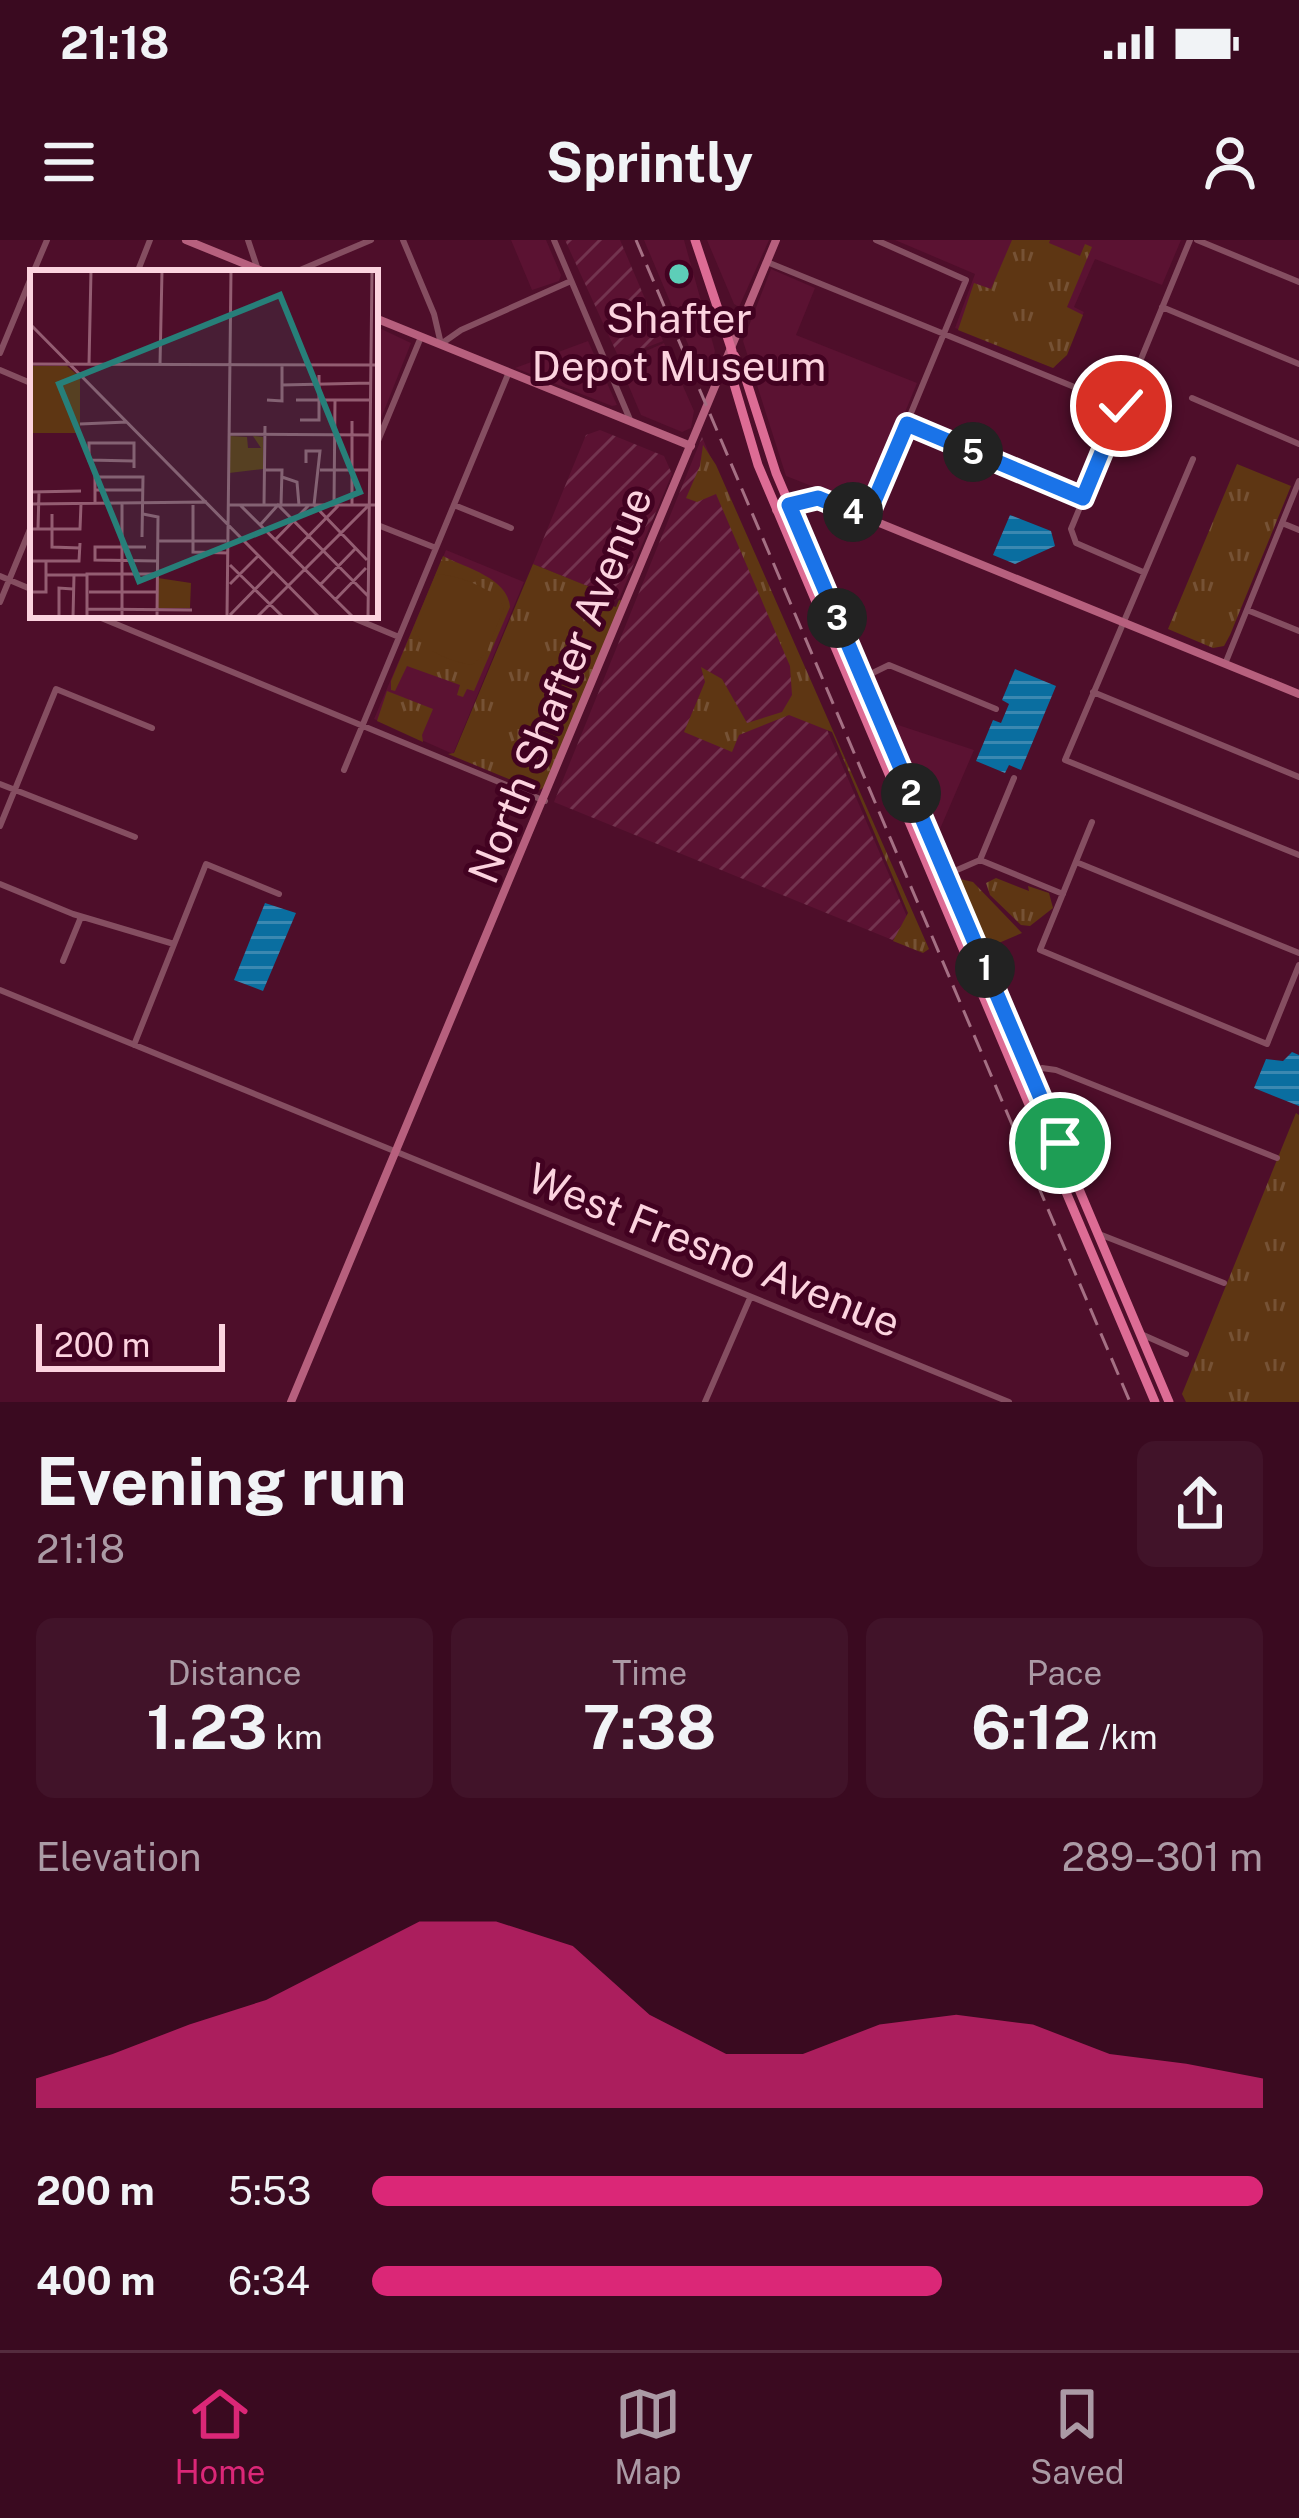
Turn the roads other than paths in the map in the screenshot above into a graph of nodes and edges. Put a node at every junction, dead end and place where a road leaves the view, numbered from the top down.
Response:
1 (47, 240) edge
2 (150, 240) edge
3 (186, 240) edge
4 (248, 240) edge
5 (371, 240) edge
6 (403, 240) edge
7 (554, 240) edge
8 (694, 240) edge
9 (776, 240) edge
10 (876, 240) edge
11 (1194, 240) edge
12 (767, 262) junction
13 (34, 270) edge
14 (137, 270) edge
15 (256, 270) edge
16 (260, 270) edge
17 (300, 270) edge
18 (30, 280) edge
19 (572, 281) junction
20 (1299, 281) edge
21 (1162, 307) junction
22 (378, 319) edge
23 (944, 334) junction
24 (422, 337) junction
25 (441, 344) junction
26 (732, 351) junction
27 (0, 353) edge
28 (1299, 364) edge
29 (0, 370) edge
30 (509, 372) junction
31 (30, 383) edge
32 (1192, 398) dead end
33 (1121, 406) junction
34 (632, 422) junction
35 (907, 424) junction
36 (672, 439) junction
37 (378, 441) edge
38 (1299, 444) edge
39 (691, 446) junction
40 (1193, 459) dead end
41 (683, 465) junction
42 (1299, 481) edge
43 (1083, 498) junction
44 (454, 505) junction
45 (789, 505) junction
46 (776, 510) junction
47 (867, 518) junction
48 (1282, 523) junction
49 (378, 525) edge
50 (30, 528) edge
51 (511, 528) dead end
52 (1299, 530) edge
53 (436, 548) junction
54 (1143, 572) junction
55 (4, 578) edge
56 (0, 602) edge
57 (1247, 610) junction
58 (101, 618) edge
59 (353, 618) edge
60 (1121, 622) junction
61 (1299, 631) edge
62 (399, 637) junction
63 (1226, 664) junction
64 (863, 679) junction
65 (850, 684) junction
66 (1093, 692) junction
67 (1299, 694) edge
68 (996, 709) dead end
69 (362, 725) junction
70 (152, 728) dead end
71 (344, 770) dead end
72 (1299, 776) edge
73 (1014, 778) dead end
74 (0, 784) edge
75 (15, 790) junction
76 (545, 801) junction
77 (1092, 822) dead end
78 (0, 826) edge
79 (134, 837) dead end
80 (1299, 855) edge
81 (980, 860) junction
82 (1076, 862) junction
83 (946, 875) junction
84 (934, 880) junction
85 (0, 884) edge
86 (279, 894) dead end
87 (1063, 894) junction
88 (81, 917) junction
89 (175, 944) junction
90 (1296, 952) edge
91 (63, 961) dead end
92 (1299, 965) edge
93 (0, 990) edge
94 (134, 1045) junction
95 (1029, 1072) junction
96 (1017, 1078) junction
97 (397, 1152) junction
98 (1277, 1158) dead end
99 (1098, 1233) junction
100 (1224, 1283) dead end
101 (750, 1298) junction
102 (1141, 1334) junction
103 (1186, 1354) dead end
104 (291, 1402) edge
105 (705, 1402) edge
106 (1009, 1402) edge
107 (1155, 1402) edge
108 (1169, 1402) edge

1 - 13 street
2 - 14 street
3 - 15 main road
4 - 16 street
5 - 17 street
6 - 25 street
7 - 19 street
8 - 26 main road
9 - 12 main road, North Shafter Avenue
10 - 23 street
11 - 20 street
11 - 21 street
12 - 23 street
12 - 26 main road, North Shafter Avenue
18 - 27 street
19 - 25 street
19 - 34 street
21 - 28 street
21 - 33 street
22 - 24 main road
23 - 33 street
23 - 35 street
24 - 25 main road
24 - 37 street
25 - 30 main road
26 - 39 main road, North Shafter Avenue
26 - 45 main road
26 - 46 main road
29 - 31 street
30 - 34 main road
30 - 44 street
32 - 38 street
33 - 43 street
34 - 36 main road
35 - 43 street
35 - 47 street
36 - 39 main road
36 - 41 main road
39 - 41 main road, North Shafter Avenue
40 - 54 street
41 - 76 main road, North Shafter Avenue
42 - 48 street
43 - 54 street
44 - 51 street
44 - 53 street
45 - 46 main road
45 - 47 main road
45 - 64 main road
46 - 65 main road
47 - 60 main road
48 - 52 street
48 - 57 street
49 - 53 street
50 - 55 street
53 - 62 street
54 - 60 street
55 - 56 street
57 - 61 street
57 - 63 street
58 - 69 street
59 - 62 street
60 - 63 main road
60 - 66 street
62 - 69 street
63 - 67 main road
64 - 65 street
64 - 68 street
64 - 83 main road
65 - 84 main road
66 - 72 street
66 - 80 street
69 - 71 street
69 - 76 street
70 - 75 street
73 - 81 street
74 - 75 street
75 - 78 street
75 - 79 street
76 - 97 main road, North Shafter Avenue
77 - 82 street
81 - 83 street
81 - 87 street
82 - 87 street
82 - 90 street
83 - 84 street
83 - 95 main road
84 - 96 main road
85 - 88 street
86 - 89 street
87 - 92 street
88 - 89 street
88 - 91 street
89 - 94 street
93 - 94 street, West Fresno Avenue
94 - 97 street, West Fresno Avenue
95 - 96 street
95 - 98 street
95 - 99 main road
96 - 107 main road
97 - 101 street, West Fresno Avenue
97 - 104 main road, North Shafter Avenue
99 - 100 street
99 - 102 main road
101 - 105 street
101 - 106 street, West Fresno Avenue
102 - 103 street
102 - 108 main road

